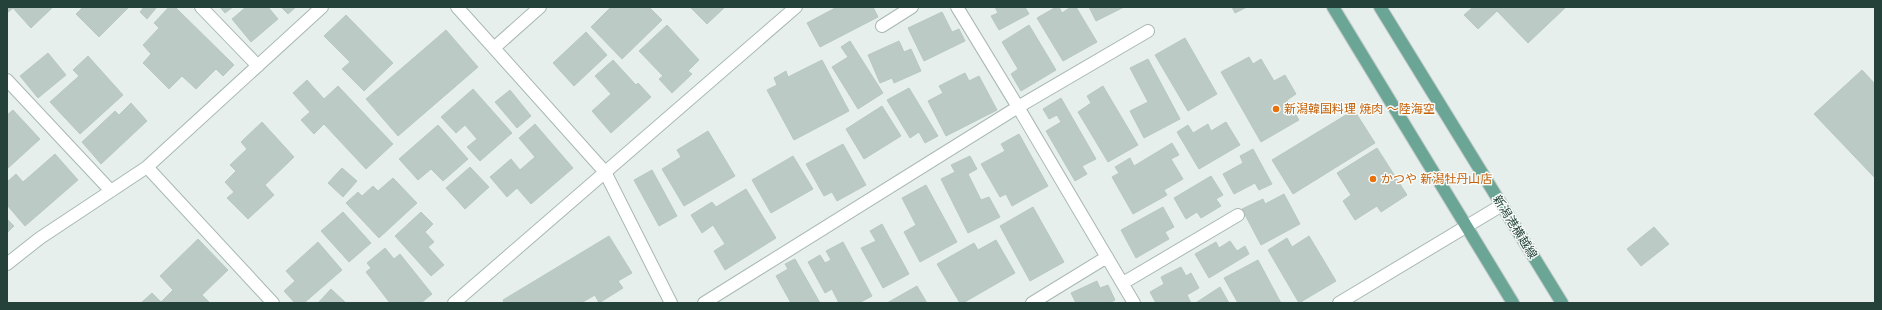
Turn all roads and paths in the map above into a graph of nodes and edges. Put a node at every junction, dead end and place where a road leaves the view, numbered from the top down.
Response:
1 (201, 7) edge
2 (322, 7) edge
3 (457, 7) edge
4 (540, 7) edge
5 (796, 7) edge
6 (912, 7) edge
7 (957, 7) edge
8 (1333, 7) edge
9 (1380, 7) edge
10 (882, 26) dead end
11 (1148, 31) dead end
12 (494, 48) junction
13 (258, 66) junction
14 (7, 80) edge
15 (1018, 107) junction
16 (147, 168) junction
17 (605, 172) junction
18 (111, 191) junction
19 (1502, 205) junction
20 (1238, 215) dead end
21 (1466, 226) junction
22 (1107, 257) junction
23 (7, 264) edge
24 (1123, 283) junction
25 (273, 303) edge
26 (454, 303) edge
27 (671, 303) edge
28 (704, 303) edge
29 (1032, 303) edge
30 (1134, 303) edge
31 (1339, 303) edge
32 (1513, 303) edge
33 (1562, 303) edge

1 - 13 street
2 - 13 street
3 - 12 street
4 - 12 street
5 - 17 street
6 - 10 street
7 - 15 street
8 - 21 main road
9 - 19 main road, 新潟港横越線
11 - 15 street
12 - 17 street
13 - 16 street
14 - 18 street
15 - 22 street
15 - 28 street
16 - 18 street
16 - 25 street
17 - 26 street
17 - 27 street
18 - 23 street
19 - 21 street
19 - 33 main road, 新潟港横越線
20 - 24 street
21 - 31 street
21 - 32 main road
22 - 24 street
22 - 29 street
24 - 30 street

